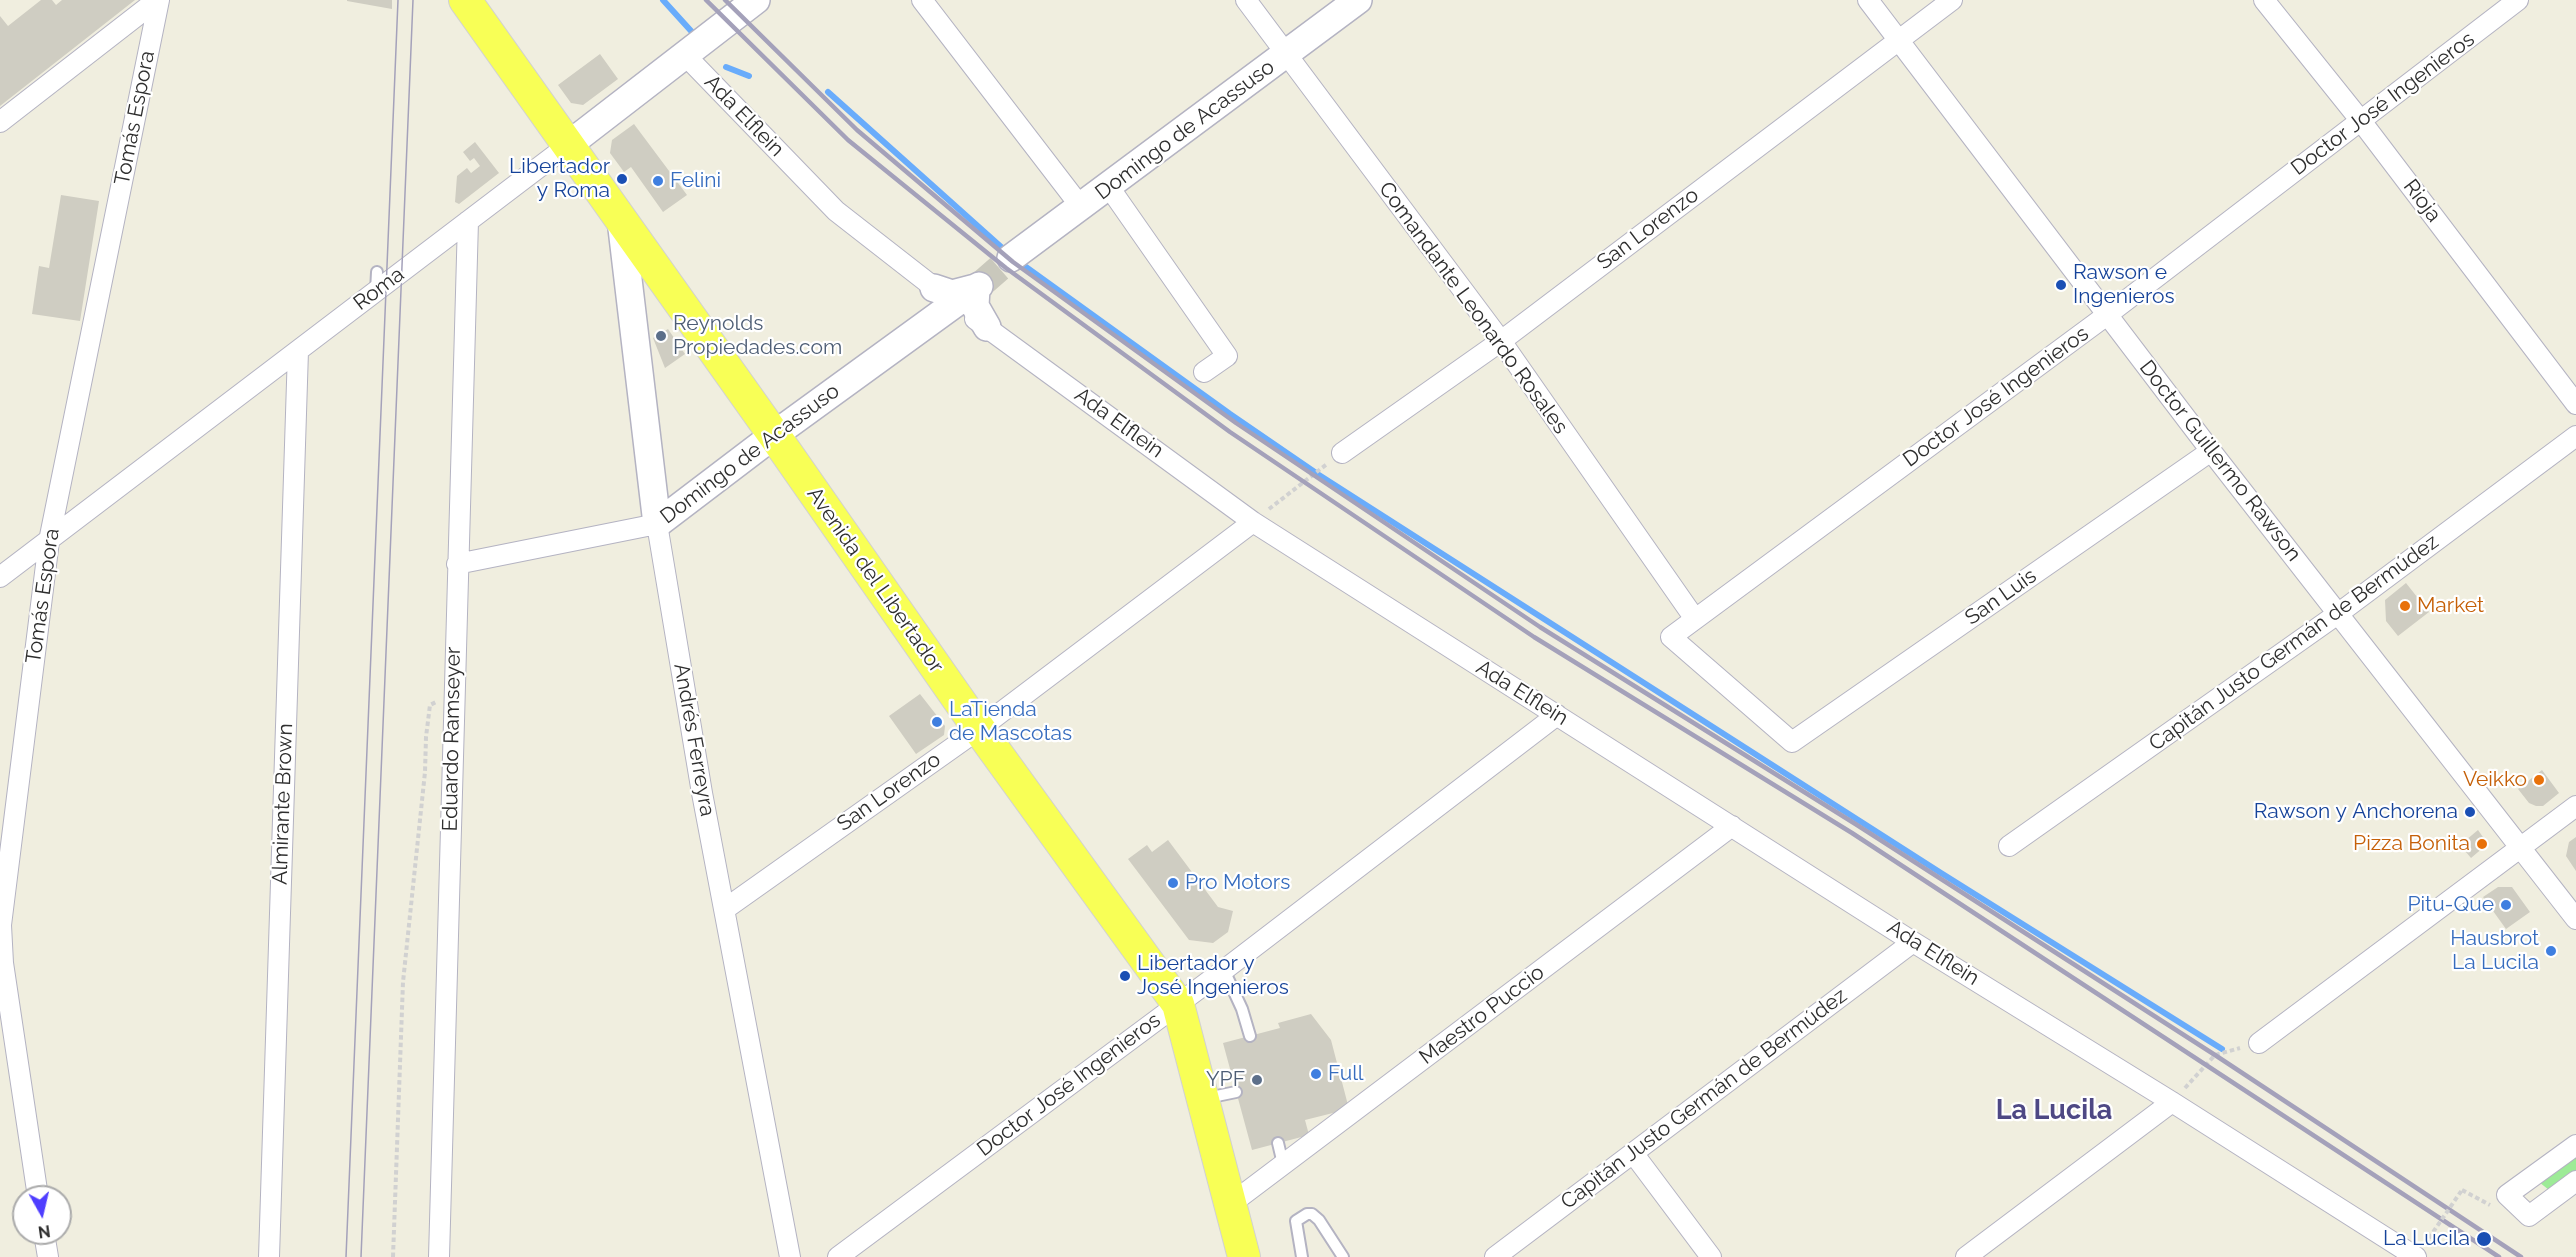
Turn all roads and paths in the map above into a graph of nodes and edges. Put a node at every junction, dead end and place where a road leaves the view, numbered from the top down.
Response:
1 (158, 0) edge
2 (465, 0) edge
3 (756, 0) edge
4 (922, 0) edge
5 (1246, 0) edge
6 (1358, 0) edge
7 (1868, 0) edge
8 (1952, 0) edge
9 (2264, 0) edge
10 (2518, 0) edge
11 (1899, 39) junction
12 (685, 55) junction
13 (1285, 55) junction
14 (2361, 120) junction
15 (0, 122) edge
16 (567, 146) junction
17 (1109, 186) junction
18 (1081, 207) junction
19 (621, 220) junction
20 (468, 221) junction
21 (1011, 258) tunnel mouth
22 (944, 296) junction
23 (2107, 315) junction
24 (987, 327) junction
25 (1501, 341) junction
26 (298, 351) junction
27 (1204, 372) dead end
28 (2576, 404) edge
29 (774, 435) junction
30 (2576, 436) edge
31 (2211, 451) junction
32 (1342, 453) joint
33 (1253, 522) junction
34 (657, 524) junction
35 (49, 541) junction
36 (457, 564) junction
37 (0, 577) edge
38 (2339, 613) junction
39 (1695, 619) junction
40 (1671, 637) joint
41 (454, 694) junction
42 (1557, 715) junction
43 (979, 729) junction
44 (2576, 806) edge
45 (1732, 826) junction
46 (2009, 846) dead end
47 (2521, 847) junction
48 (725, 909) junction
49 (2576, 919) edge
50 (1913, 942) junction
51 (1224, 970) junction
52 (1178, 1004) junction
53 (1250, 1036) dead end
54 (2259, 1043) joint
55 (1236, 1092) dead end
56 (1203, 1099) junction
57 (2172, 1102) junction
58 (1278, 1143) dead end
59 (2576, 1145) edge
60 (1633, 1153) junction
61 (1283, 1164) junction
62 (2576, 1180) edge
63 (36, 1185) edge
64 (2462, 1190) dead end
65 (1232, 1203) junction
66 (2428, 1238) dead end
67 (269, 1257) edge
68 (393, 1257) edge
69 (439, 1257) edge
70 (789, 1257) edge
71 (838, 1257) edge
72 (1244, 1257) edge
73 (1302, 1257) edge
74 (1343, 1257) edge
75 (1495, 1257) edge
76 (1711, 1257) edge
77 (1966, 1257) edge
78 (2416, 1257) edge

1 - 15 street
1 - 35 street, Tomás Espora
2 - 16 main road, Avenida del Libertador
3 - 12 street, Roma
4 - 18 street
5 - 13 street, Comandante Leonardo Rosales
6 - 13 street, Domingo de Acassuso
7 - 11 street, Doctor Guillermo Rawson
8 - 11 street, San Lorenzo
9 - 14 street, Rioja
10 - 14 street, Doctor José Ingenieros
11 - 23 street, Doctor Guillermo Rawson
11 - 25 street, San Lorenzo
12 - 16 street, Roma
12 - 22 street, Ada Elflein
13 - 17 street, Domingo de Acassuso
13 - 25 street, Comandante Leonardo Rosales
14 - 23 street, Doctor José Ingenieros
14 - 28 street, Rioja
16 - 19 main road, Avenida del Libertador
16 - 20 street, Roma
17 - 18 street, Domingo de Acassuso
17 - 27 street
18 - 21 street, Domingo de Acassuso
19 - 29 main road, Avenida del Libertador
19 - 34 street, Andrés Ferreyra
20 - 26 street, Roma
20 - 36 street, Eduardo Ramseyer
22 - 24 street, Ada Elflein
22 - 24 street, Domingo de Acassuso
22 - 29 street, Domingo de Acassuso
23 - 31 street, Doctor Guillermo Rawson
23 - 39 street, Doctor José Ingenieros
24 - 33 street, Ada Elflein
25 - 32 street, San Lorenzo
25 - 39 street, Comandante Leonardo Rosales
26 - 35 street, Roma
26 - 67 street, Almirante Brown
29 - 34 street, Domingo de Acassuso
29 - 43 main road, Avenida del Libertador
30 - 38 street, Capitán Justo Germán de Bermúdez
31 - 38 street, Doctor Guillermo Rawson
31 - 40 street, San Luis
32 - 33 path
33 - 42 street, Ada Elflein
33 - 43 street, San Lorenzo
34 - 36 street, Domingo de Acassuso
34 - 48 street, Andrés Ferreyra
35 - 37 street, Roma
35 - 63 street, Tomás Espora
36 - 41 street, Eduardo Ramseyer
38 - 46 street, Capitán Justo Germán de Bermúdez
38 - 47 street, Doctor Guillermo Rawson
39 - 40 street, Doctor José Ingenieros
41 - 68 path
41 - 69 street, Eduardo Ramseyer
42 - 45 street, Ada Elflein
42 - 51 street, Doctor José Ingenieros
43 - 48 street, San Lorenzo
43 - 52 main road, Avenida del Libertador
44 - 47 street
45 - 50 street, Ada Elflein
45 - 61 street, Maestro Puccio
47 - 49 street, Doctor Guillermo Rawson
47 - 54 street
48 - 70 street, Andrés Ferreyra
50 - 57 street, Ada Elflein
50 - 60 street, Capitán Justo Germán de Bermúdez
51 - 52 street, Doctor José Ingenieros
51 - 53 lane
52 - 56 main road, Avenida del Libertador
52 - 71 street, Doctor José Ingenieros
54 - 57 path
55 - 56 lane
56 - 65 main road, Avenida del Libertador
57 - 77 street
57 - 78 street, Ada Elflein
58 - 61 lane
59 - 62 street
60 - 75 street, Capitán Justo Germán de Bermúdez
60 - 76 street
61 - 65 street, Maestro Puccio
64 - 66 path, bridge
65 - 72 main road, Avenida del Libertador
73 - 74 lane

